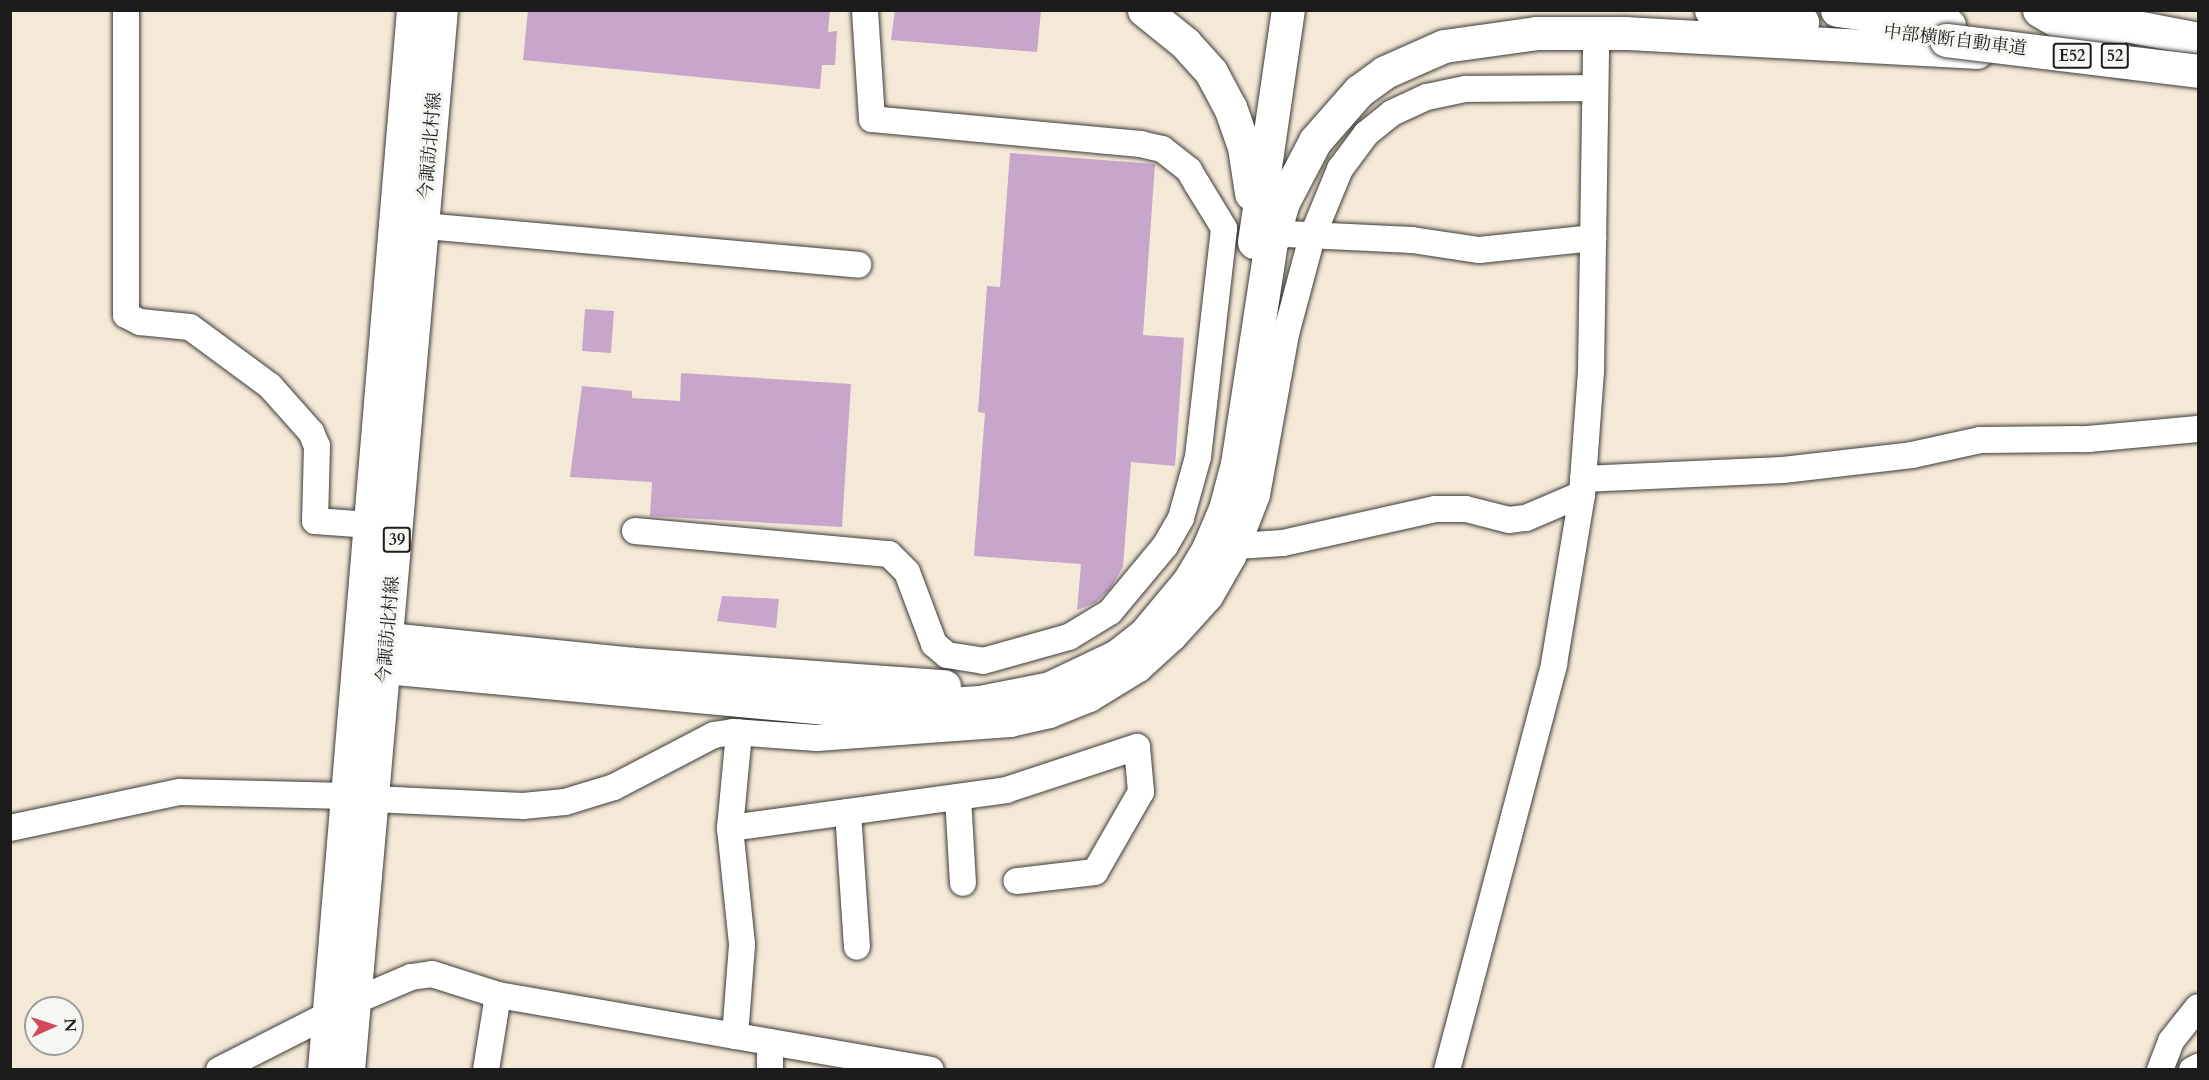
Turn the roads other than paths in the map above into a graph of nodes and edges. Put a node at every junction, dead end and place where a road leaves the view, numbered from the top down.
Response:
1 (126, 10) edge
2 (413, 10) edge
3 (442, 10) edge
4 (865, 10) edge
5 (1144, 10) edge
6 (1288, 10) edge
7 (1307, 10) edge
8 (1711, 10) edge
9 (1838, 10) edge
10 (2039, 10) edge
11 (2048, 10) edge
12 (1947, 38) junction
13 (2199, 39) edge
14 (1596, 46) tunnel mouth
15 (2199, 57) edge
16 (2199, 71) edge
17 (2199, 85) edge
18 (1595, 88) junction
19 (425, 226) junction
20 (1255, 235) junction
21 (1312, 237) junction
22 (1593, 238) junction
23 (858, 265) dead end
24 (2199, 429) edge
25 (1583, 487) junction
26 (370, 525) junction
27 (635, 531) dead end
28 (1237, 546) junction
29 (378, 653) junction
30 (739, 732) junction
31 (958, 797) junction
32 (360, 798) junction
33 (848, 812) junction
34 (730, 828) junction
35 (11, 829) edge
36 (1017, 881) dead end
37 (963, 883) dead end
38 (857, 947) dead end
39 (498, 995) junction
40 (355, 1001) junction
41 (2199, 1007) edge
42 (328, 1016) junction
43 (735, 1036) junction
44 (770, 1042) junction
45 (2199, 1067) edge
46 (219, 1070) edge
47 (324, 1070) edge
48 (349, 1070) edge
49 (486, 1070) edge
50 (770, 1070) edge
51 (932, 1070) edge
52 (1447, 1070) edge
53 (2160, 1070) edge
54 (2192, 1070) edge

1 - 26 street
2 - 26 main road, 今諏訪北村線 / 39
3 - 19 main road, 今諏訪北村線 / 39
4 - 20 street
5 - 20 highway
6 - 20 highway
7 - 20 highway
8 - 12 highway, 中部横断自動車道 / E52
9 - 12 highway, 中部横断自動車道 / E52
10 - 17 highway, 52
11 - 13 highway
12 - 15 highway, 中部横断自動車道 / E52
12 - 16 highway, 中部横断自動車道 / E52, bridge
12 - 20 highway
14 - 18 street
18 - 21 street
18 - 22 street
19 - 23 street
19 - 29 main road, 今諏訪北村線 / 39
20 - 21 street
20 - 27 street
20 - 29 highway
21 - 22 street
21 - 28 street
22 - 25 street
24 - 25 street
25 - 28 street
25 - 52 street
26 - 29 main road, 今諏訪北村線 / 39
28 - 30 street
29 - 32 main road, 今諏訪北村線 / 39
30 - 32 street
30 - 34 street
31 - 33 street
31 - 36 street
31 - 37 street
32 - 35 street
32 - 40 main road, 今諏訪北村線 / 39
32 - 42 main road, 今諏訪北村線 / 39
33 - 34 street
33 - 38 street
34 - 43 street
39 - 40 street
39 - 43 street
39 - 49 street
40 - 42 street
40 - 48 main road, 今諏訪北村線 / 39
41 - 53 street
42 - 46 street
42 - 47 main road, 今諏訪北村線 / 39
43 - 44 street
44 - 50 street
44 - 51 street
45 - 54 street

